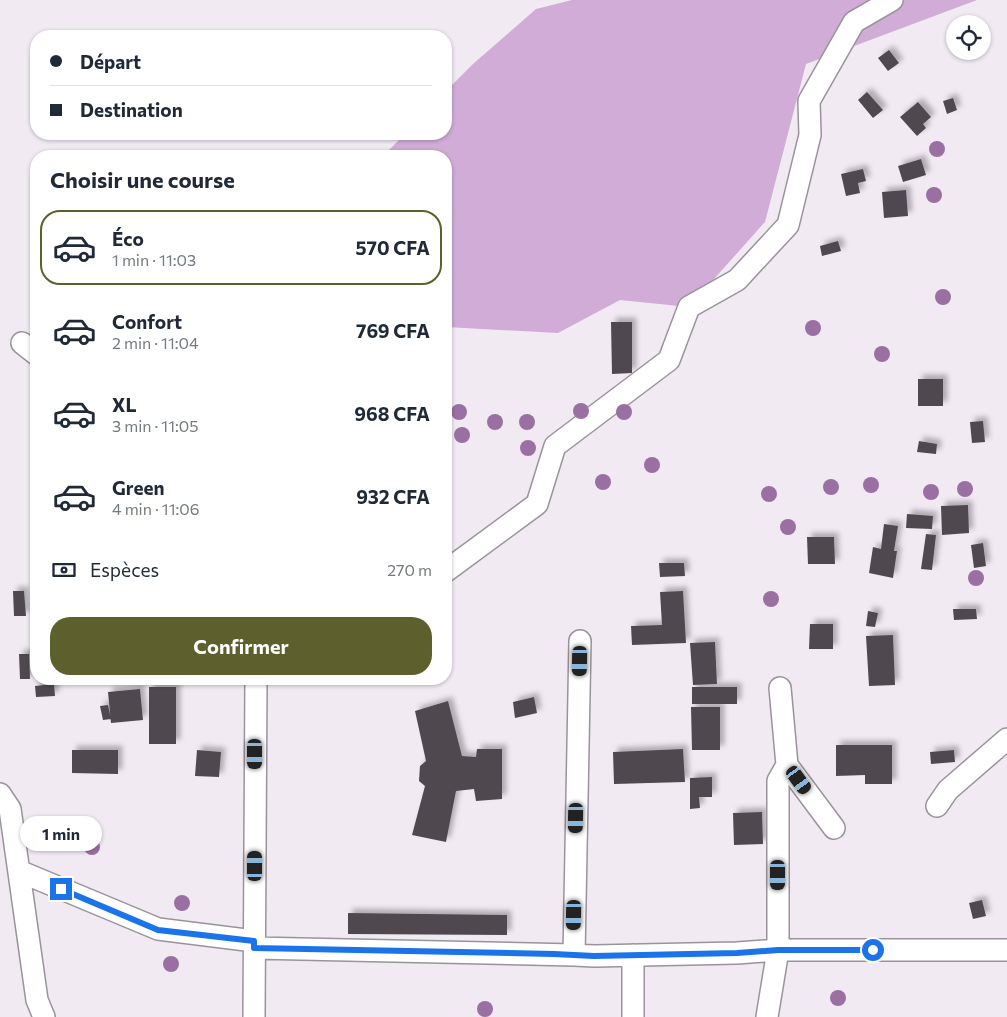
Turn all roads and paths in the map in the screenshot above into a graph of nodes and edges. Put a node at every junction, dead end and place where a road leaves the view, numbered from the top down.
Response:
1 (892, 0) edge
2 (452, 567) edge
3 (580, 641) dead end
4 (256, 685) edge
5 (780, 688) dead end
6 (1007, 740) edge
7 (787, 764) junction
8 (0, 794) edge
9 (937, 806) dead end
10 (834, 828) dead end
11 (19, 871) junction
12 (254, 945) junction
13 (778, 950) junction
14 (1007, 950) edge
15 (574, 955) junction
16 (633, 955) junction
17 (44, 1017) edge
18 (254, 1017) edge
19 (632, 1017) edge
20 (767, 1017) edge

1 - 2 street
3 - 15 street
4 - 12 street
5 - 7 street
6 - 9 street
7 - 10 street
7 - 13 street
8 - 11 street
11 - 12 street
11 - 17 street
12 - 15 street
12 - 18 street
13 - 14 street
13 - 16 street
13 - 20 street
15 - 16 street
16 - 19 street

